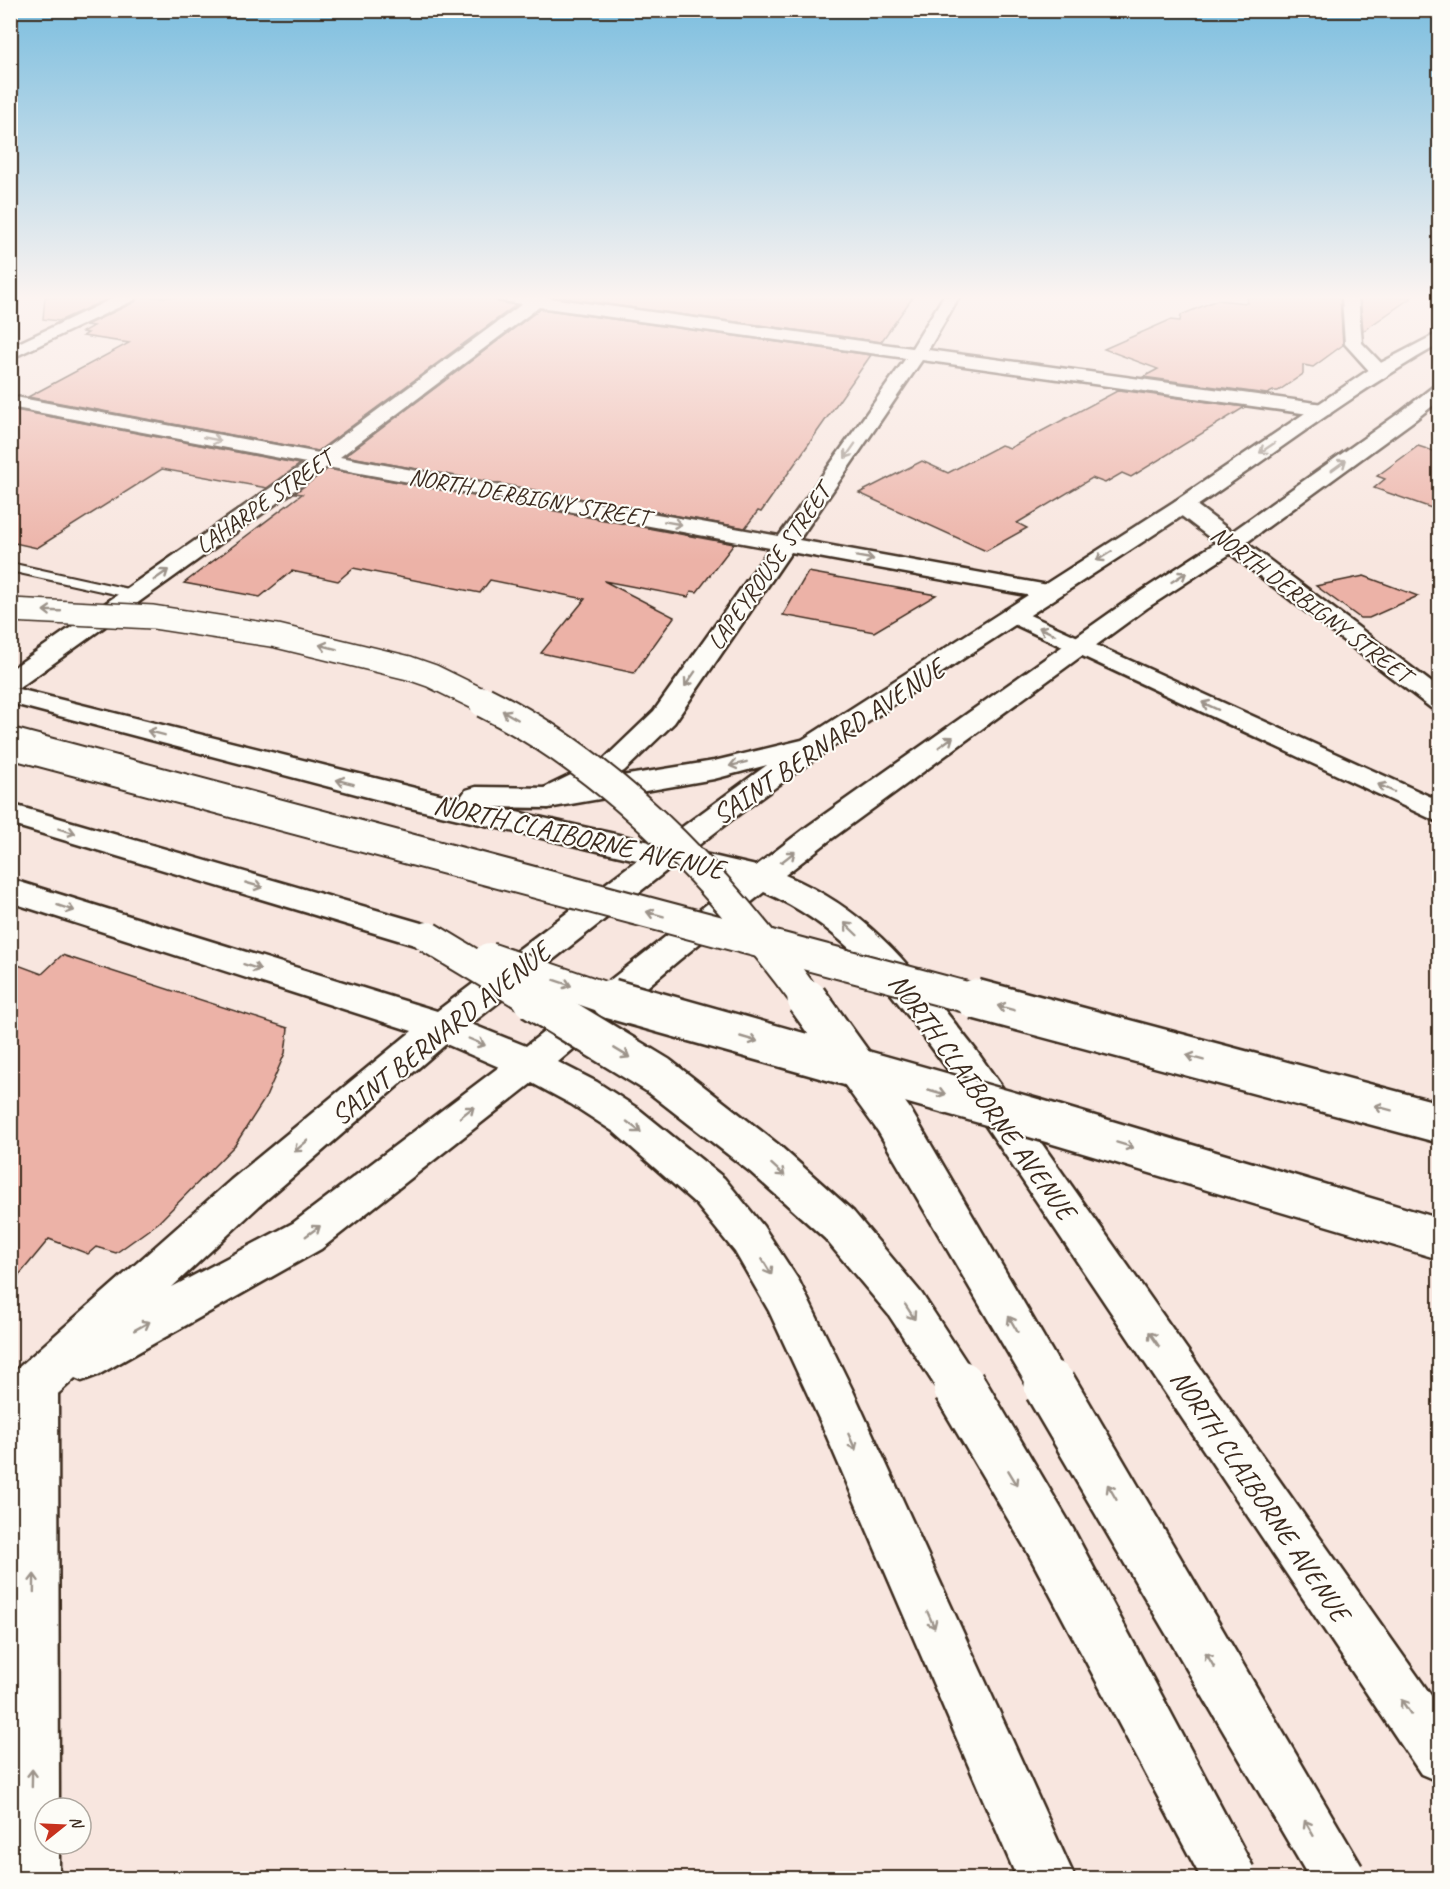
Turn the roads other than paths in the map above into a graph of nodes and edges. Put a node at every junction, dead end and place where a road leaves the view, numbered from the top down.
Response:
1 (423, 385) edge
2 (895, 385) edge
3 (1146, 385) edge
4 (1369, 385) edge
5 (1433, 387) edge
6 (10, 401) edge
7 (1440, 408) edge
8 (1323, 410) junction
9 (1409, 415) junction
10 (323, 460) junction
11 (1183, 506) junction
12 (785, 543) junction
13 (1231, 543) junction
14 (10, 567) edge
15 (1048, 591) junction
16 (133, 594) junction
17 (10, 610) edge
18 (1014, 615) junction
19 (1079, 646) junction
20 (10, 682) edge
21 (10, 695) edge
22 (1440, 702) edge
23 (10, 743) edge
24 (815, 744) junction
25 (402, 796) junction
26 (548, 798) junction
27 (1440, 813) edge
28 (10, 814) edge
29 (666, 854) junction
30 (762, 878) junction
31 (10, 890) edge
32 (428, 937) junction
33 (442, 1027) junction
34 (530, 1064) junction
35 (1440, 1123) edge
36 (1440, 1239) edge
37 (23, 1394) edge
38 (1440, 1755) edge
39 (30, 1878) edge
40 (1046, 1878) edge
41 (1230, 1878) edge
42 (1339, 1878) edge

1 - 10 main road, LAHARPE STREET
2 -> 12 main road, LAPEYROUSE STREET
3 - 8 main road
4 - 8 main road, SAINT BERNARD AVENUE
5 - 9 main road
6 -> 10 main road, NORTH DERBIGNY STREET
7 - 9 main road
8 -> 11 main road, SAINT BERNARD AVENUE
13 -> 9 main road
10 -> 12 main road, NORTH DERBIGNY STREET
16 -> 10 main road, LAHARPE STREET
11 - 13 main road, NORTH DERBIGNY STREET
11 -> 15 main road, SAINT BERNARD AVENUE
12 -> 15 main road, NORTH DERBIGNY STREET
12 -> 26 main road, LAPEYROUSE STREET
19 -> 13 main road
13 - 22 main road, NORTH DERBIGNY STREET
14 - 16 lane
15 - 18 main road, SAINT BERNARD AVENUE
16 - 20 main road, LAHARPE STREET
42 -> 17 main road, bridge
19 -> 18 main road
18 - 24 main road, SAINT BERNARD AVENUE
27 -> 19 main road
30 -> 19 main road
25 -> 21 main road, NORTH CLAIBORNE AVENUE
35 -> 23 main road, bridge
24 -> 26 main road
24 - 29 main road, SAINT BERNARD AVENUE
25 - 26 main road
25 - 29 main road, NORTH CLAIBORNE AVENUE
28 -> 32 main road
29 - 30 main road, NORTH CLAIBORNE AVENUE
29 - 33 main road, SAINT BERNARD AVENUE
30 - 34 main road
38 -> 30 main road, NORTH CLAIBORNE AVENUE
31 -> 33 main road
32 -> 36 main road, bridge
32 -> 41 main road, bridge
33 -> 34 main road
33 -> 37 main road, SAINT BERNARD AVENUE
37 -> 34 main road
34 -> 40 main road
39 -> 37 main road

